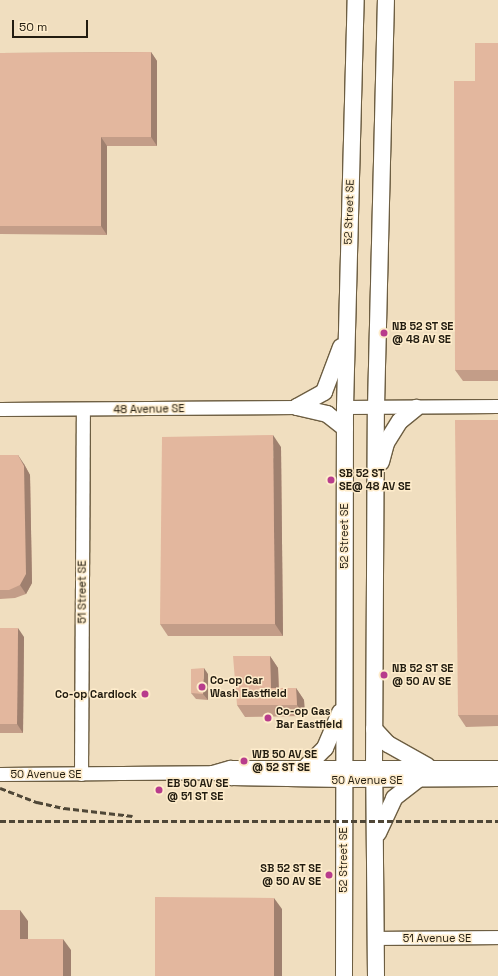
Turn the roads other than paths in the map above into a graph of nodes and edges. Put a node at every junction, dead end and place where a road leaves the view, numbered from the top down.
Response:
1 (347, 0) edge
2 (356, 0) edge
3 (386, 0) edge
4 (354, 43) junction
5 (346, 332) junction
6 (498, 406) edge
7 (297, 407) junction
8 (345, 407) junction
9 (376, 407) junction
10 (416, 408) junction
11 (0, 409) edge
12 (83, 410) junction
13 (345, 428) junction
14 (376, 479) junction
15 (344, 701) junction
16 (374, 729) junction
17 (427, 766) junction
18 (306, 767) junction
19 (498, 768) edge
20 (212, 772) junction
21 (343, 773) junction
22 (374, 773) junction
23 (0, 774) edge
24 (81, 774) junction
25 (498, 779) edge
26 (417, 780) junction
27 (375, 840) junction
28 (498, 937) edge
29 (376, 938) junction
30 (344, 976) edge
31 (376, 976) edge

1 - 4 main road
2 - 4 main road, 52 Street SE
3 - 9 main road
4 - 5 main road, 52 Street SE
5 - 7 main road
5 - 8 main road, 52 Street SE
6 - 10 street
7 - 12 street, 48 Avenue SE
7 - 13 main road
8 - 9 street
8 - 13 main road, 52 Street SE
9 - 10 street
9 - 14 main road
10 - 14 main road
11 - 12 street, 48 Avenue SE
12 - 24 street, 51 Street SE
13 - 15 main road, 52 Street SE
14 - 16 main road
15 - 18 main road
15 - 21 main road, 52 Street SE
16 - 17 main road
16 - 22 main road
17 - 19 street, 50 Avenue SE
17 - 22 street, 50 Avenue SE
18 - 20 street, 50 Avenue SE
18 - 21 street, 50 Avenue SE
20 - 21 street, 50 Avenue SE
20 - 24 street, 50 Avenue SE
21 - 22 street, 50 Avenue SE
21 - 30 main road, 52 Street SE
22 - 26 street, 50 Avenue SE
22 - 27 main road
23 - 24 street, 50 Avenue SE
25 - 26 street, 50 Avenue SE
26 - 27 main road
27 - 29 main road
28 - 29 street, 51 Avenue SE
29 - 31 main road

